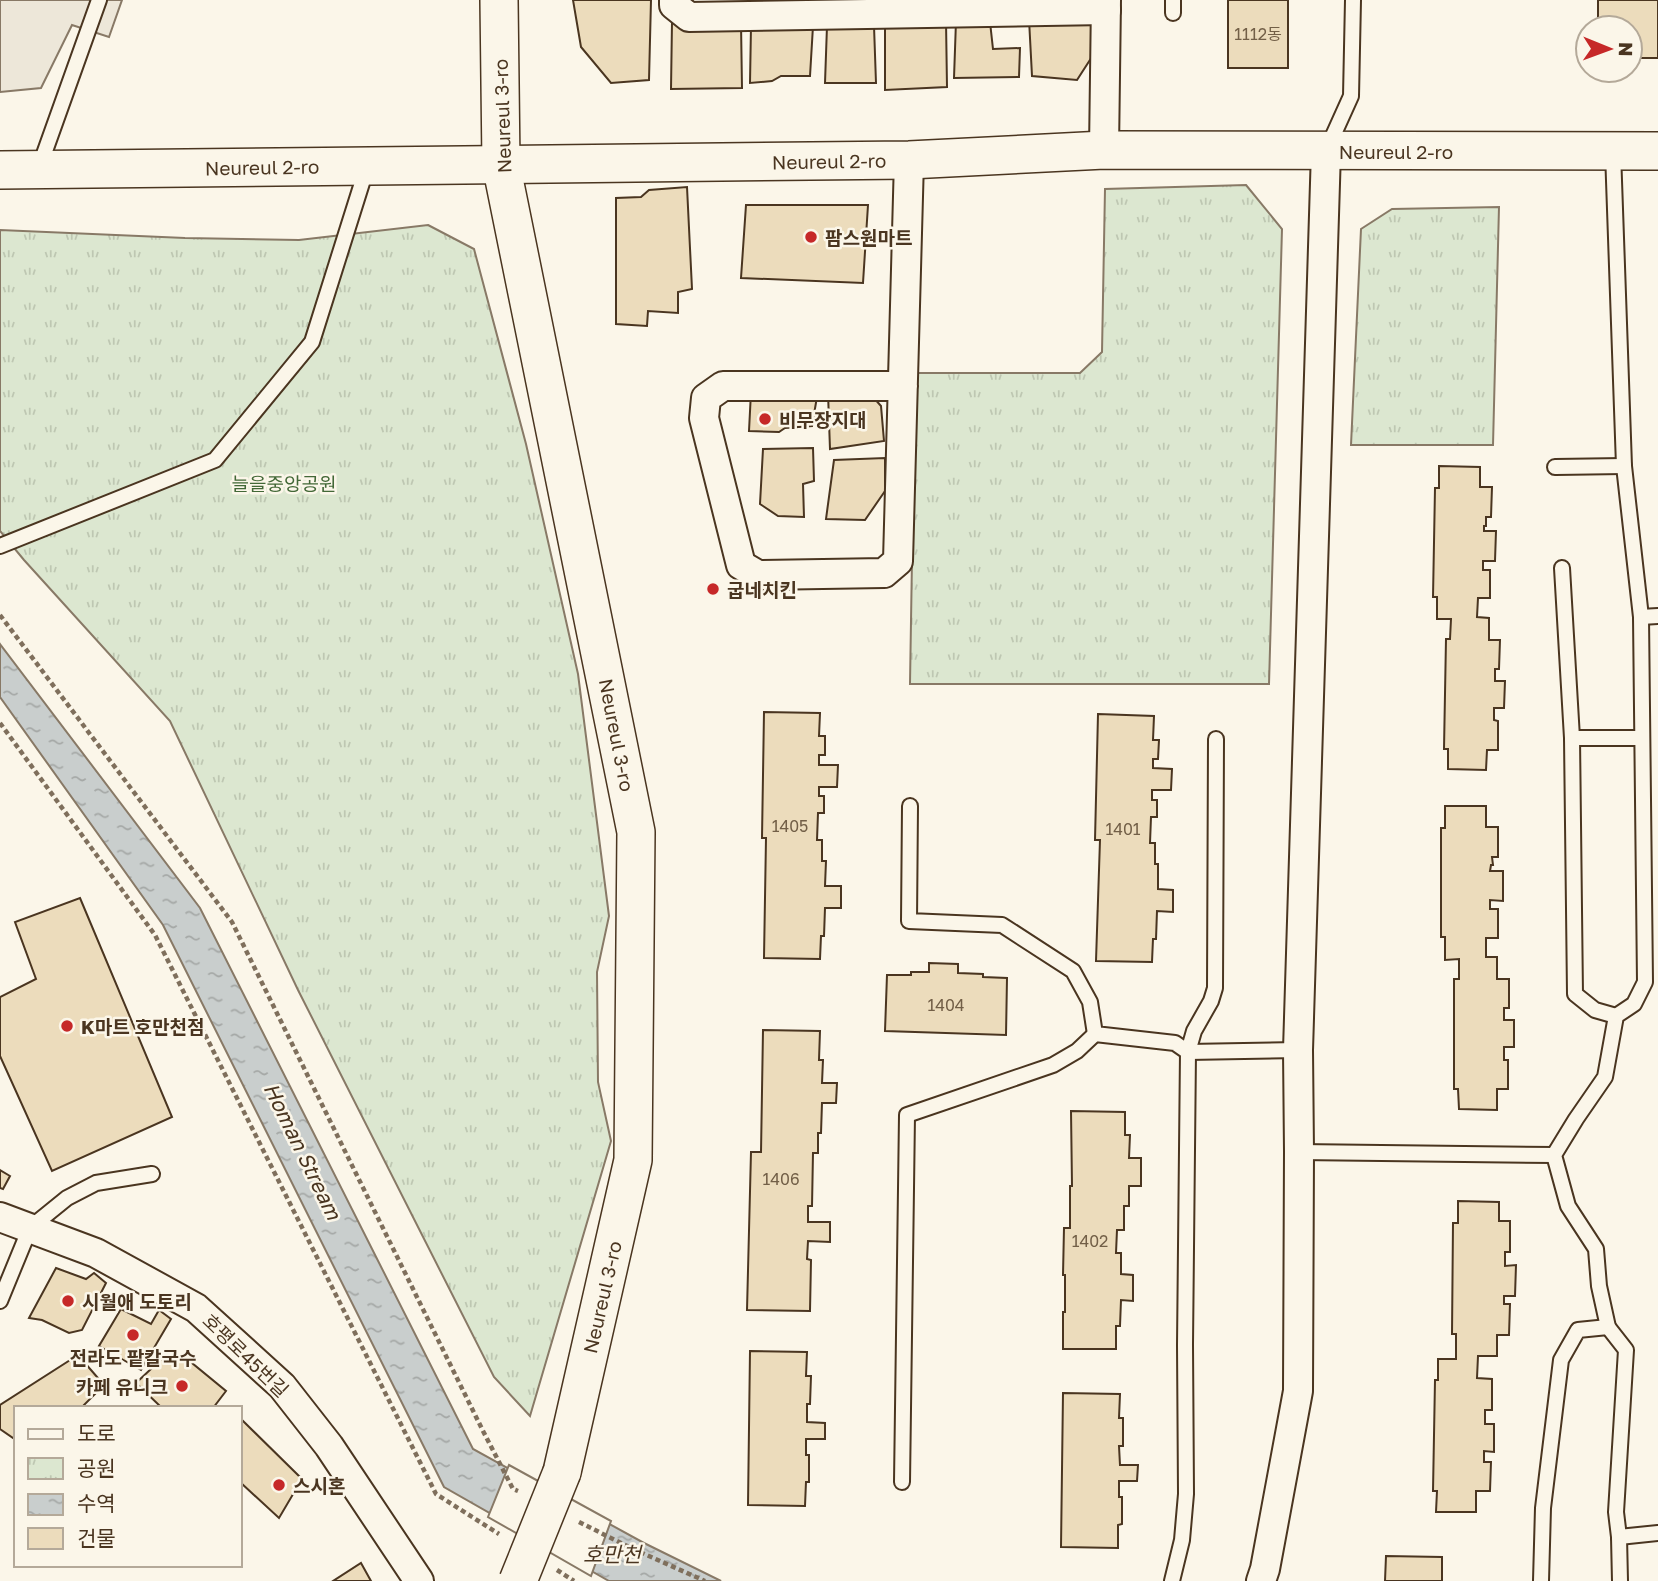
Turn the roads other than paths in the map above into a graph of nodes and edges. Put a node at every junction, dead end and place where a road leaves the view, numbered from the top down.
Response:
1 (99, 0) edge
2 (499, 0) edge
3 (674, 0) edge
4 (1353, 0) edge
5 (1106, 5) edge
6 (1104, 150) junction
7 (1326, 151) junction
8 (1658, 151) edge
9 (1613, 152) junction
10 (909, 160) junction
11 (501, 164) junction
12 (368, 165) junction
13 (0, 170) edge
14 (38, 170) junction
15 (903, 386) junction
16 (1624, 466) junction
17 (1555, 467) dead end
18 (0, 546) edge
19 (1562, 568) dead end
20 (1658, 616) edge
21 (1641, 617) junction
22 (1572, 738) junction
23 (1641, 738) junction
24 (1216, 739) dead end
25 (910, 806) dead end
26 (1616, 1016) junction
27 (1095, 1034) junction
28 (1298, 1050) junction
29 (1188, 1052) junction
30 (1299, 1152) junction
31 (1554, 1155) junction
32 (152, 1174) dead end
33 (0, 1217) edge
34 (30, 1228) junction
35 (0, 1301) edge
36 (1608, 1327) junction
37 (901, 1482) dead end
38 (1658, 1533) edge
39 (1619, 1537) junction
40 (419, 1581) edge
41 (518, 1581) edge
42 (1172, 1581) edge
43 (1261, 1581) edge
44 (1541, 1581) edge
45 (1620, 1581) edge

1 - 14 lane
2 - 11 street, Neureul 3-ro
3 - 5 street
4 - 7 lane
5 - 6 street
6 - 7 street, Neureul 2-ro
6 - 10 street, Neureul 2-ro
7 - 9 street, Neureul 2-ro
7 - 28 street
8 - 9 street, Neureul 2-ro
9 - 16 lane
10 - 11 street, Neureul 2-ro
10 - 15 street
11 - 12 street, Neureul 2-ro
11 - 41 street, Neureul 3-ro, bridge
12 - 14 street, Neureul 2-ro
12 - 18 lane
13 - 14 street, Neureul 2-ro
15 - 15 street
16 - 17 lane
16 - 21 lane
19 - 22 lane
20 - 21 lane
21 - 23 lane
22 - 23 lane
22 - 26 lane
23 - 26 lane
24 - 29 lane
25 - 27 lane
26 - 31 lane
27 - 29 lane
27 - 37 lane
28 - 29 lane
28 - 30 street
29 - 42 lane
30 - 31 lane
30 - 43 street
31 - 36 lane
32 - 34 lane
33 - 34 street, 호평로45번길
34 - 35 lane
34 - 40 street, 호평로45번길
36 - 39 lane
36 - 44 lane
38 - 39 lane
39 - 45 lane

